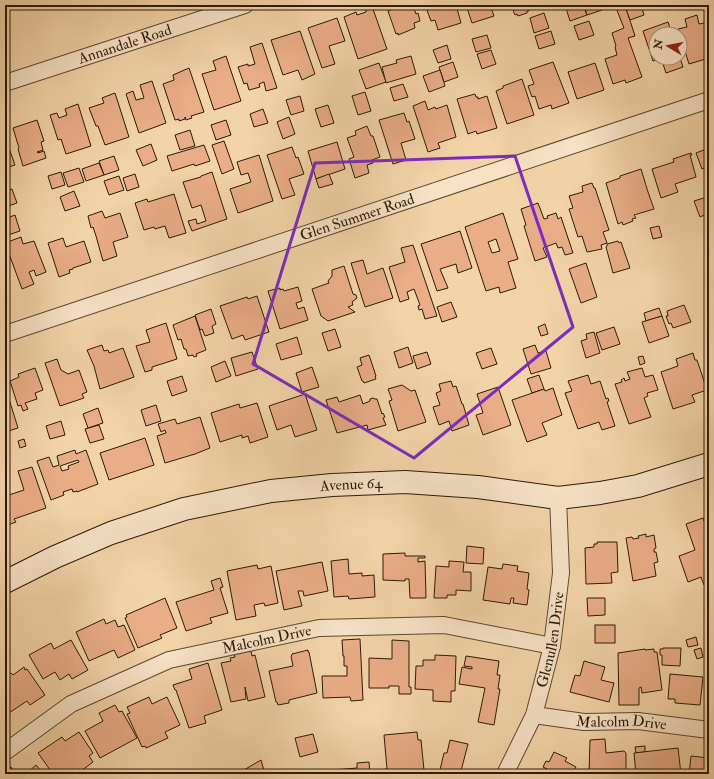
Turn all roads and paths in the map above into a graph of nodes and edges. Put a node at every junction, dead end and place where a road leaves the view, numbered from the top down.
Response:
1 (245, 5) edge
2 (5, 83) edge
3 (709, 100) edge
4 (5, 334) edge
5 (709, 464) edge
6 (558, 498) junction
7 (5, 582) edge
8 (552, 646) junction
9 (534, 715) junction
10 (709, 730) edge
11 (5, 752) edge
12 (505, 774) edge

1 - 2 street, Annandale Road
3 - 4 street, Glen Summer Road
5 - 6 street, Avenue 64
6 - 7 street, Avenue 64
6 - 8 street, Glenullen Drive
8 - 9 street, Glenullen Drive
8 - 11 street, Malcolm Drive
9 - 10 street, Malcolm Drive
9 - 12 street, Glenullen Drive

